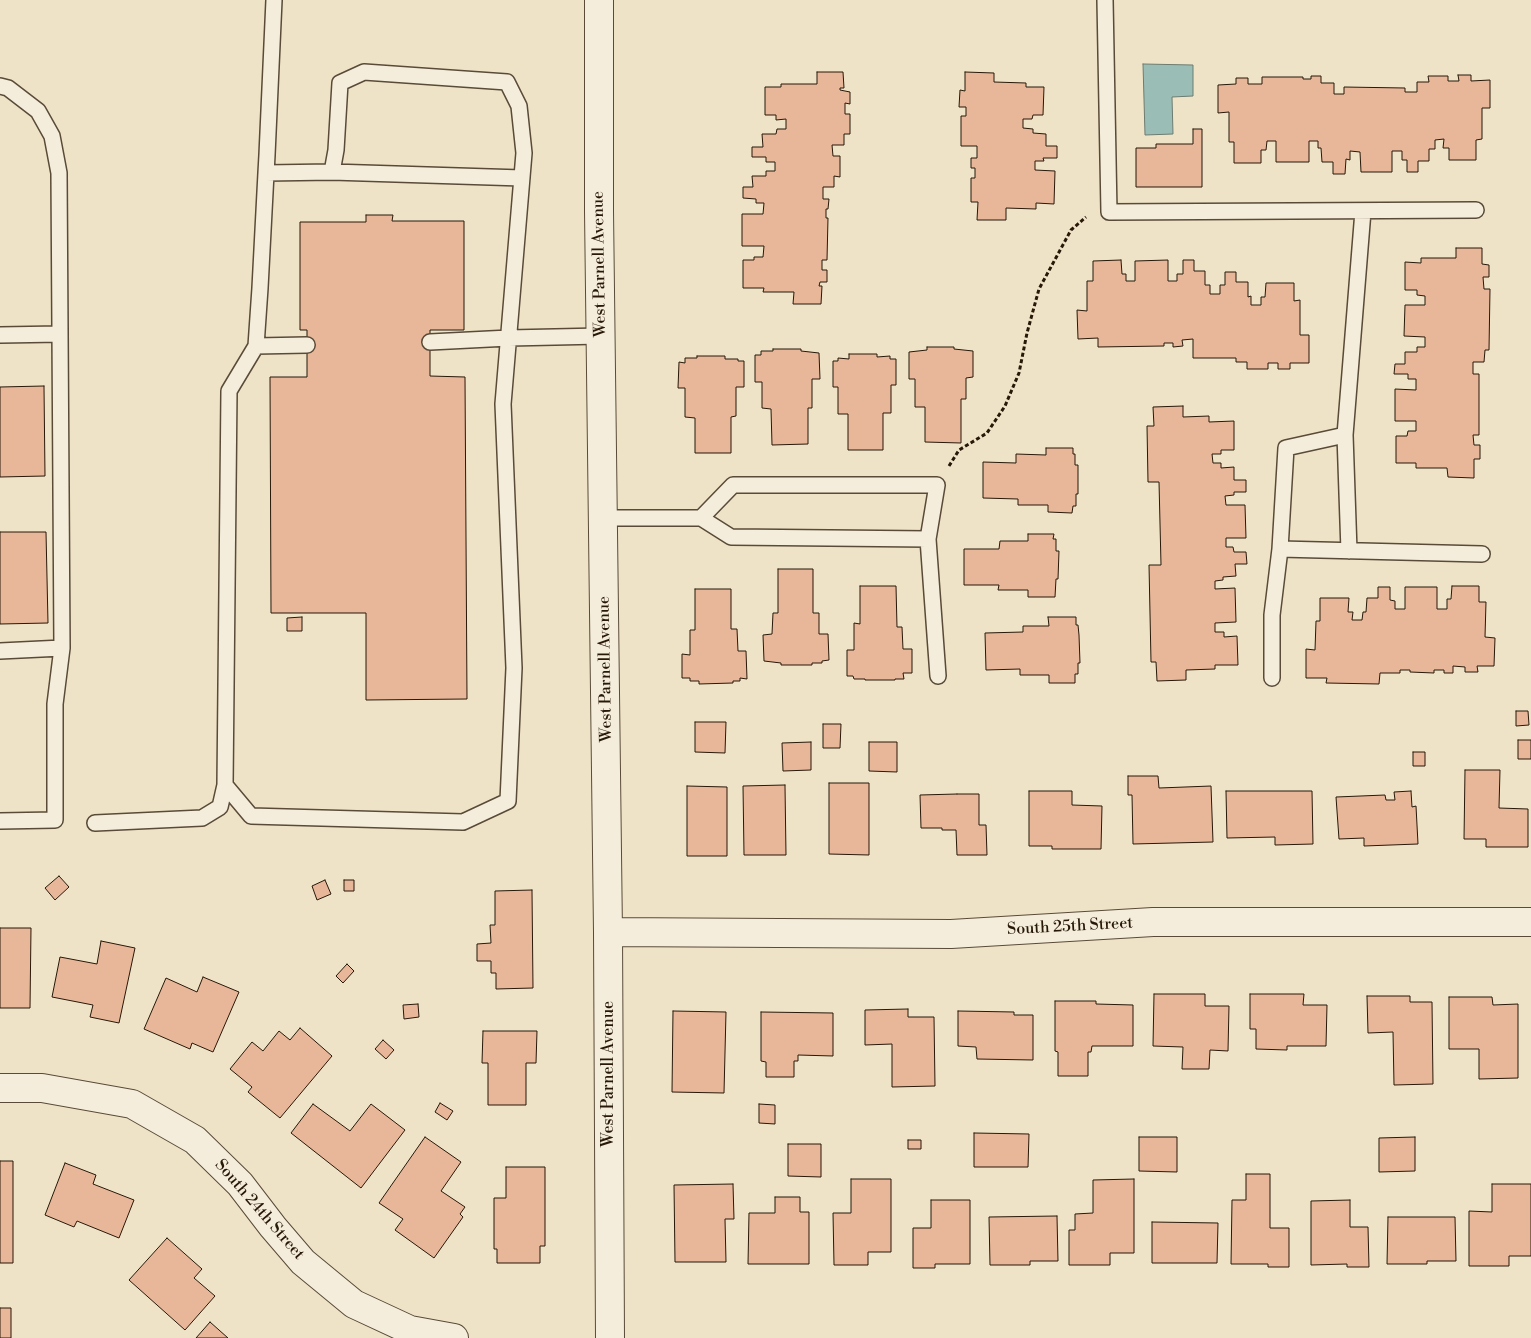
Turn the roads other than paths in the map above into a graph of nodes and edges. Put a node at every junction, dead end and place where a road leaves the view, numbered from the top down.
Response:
1 (274, 0) edge
2 (599, 0) edge
3 (1105, 0) edge
4 (0, 86) edge
5 (332, 172) junction
6 (266, 173) junction
7 (522, 178) junction
8 (1476, 210) dead end
9 (1363, 211) junction
10 (60, 334) junction
11 (0, 335) edge
12 (601, 336) junction
13 (509, 338) junction
14 (430, 342) dead end
15 (307, 345) dead end
16 (256, 346) junction
17 (1345, 435) junction
18 (604, 518) junction
19 (701, 518) junction
20 (928, 540) junction
21 (1280, 549) junction
22 (1349, 551) junction
23 (1482, 554) dead end
24 (62, 648) junction
25 (0, 650) edge
26 (938, 676) dead end
27 (1272, 678) dead end
28 (225, 785) junction
29 (0, 821) edge
30 (94, 823) dead end
31 (1531, 922) edge
32 (608, 932) junction
33 (0, 1088) edge
34 (454, 1338) edge
35 (610, 1338) edge

1 - 6 lane
2 - 12 street, West Parnell Avenue
3 - 9 lane
4 - 10 lane
5 - 6 lane
5 - 7 lane
5 - 7 lane
6 - 16 lane
7 - 13 lane
8 - 9 lane
9 - 17 lane
10 - 11 lane
10 - 24 lane
12 - 13 lane
12 - 18 street, West Parnell Avenue
13 - 14 lane
13 - 28 lane
15 - 16 lane
16 - 28 lane
17 - 21 lane
17 - 22 lane
18 - 19 lane
18 - 32 street, West Parnell Avenue
19 - 20 lane
19 - 20 lane
20 - 26 lane
21 - 22 lane
21 - 27 lane
22 - 23 lane
24 - 25 lane
24 - 29 lane
28 - 30 lane
31 - 32 street, South 25th Street
32 - 35 street, West Parnell Avenue
33 - 34 street, South 24th Street

